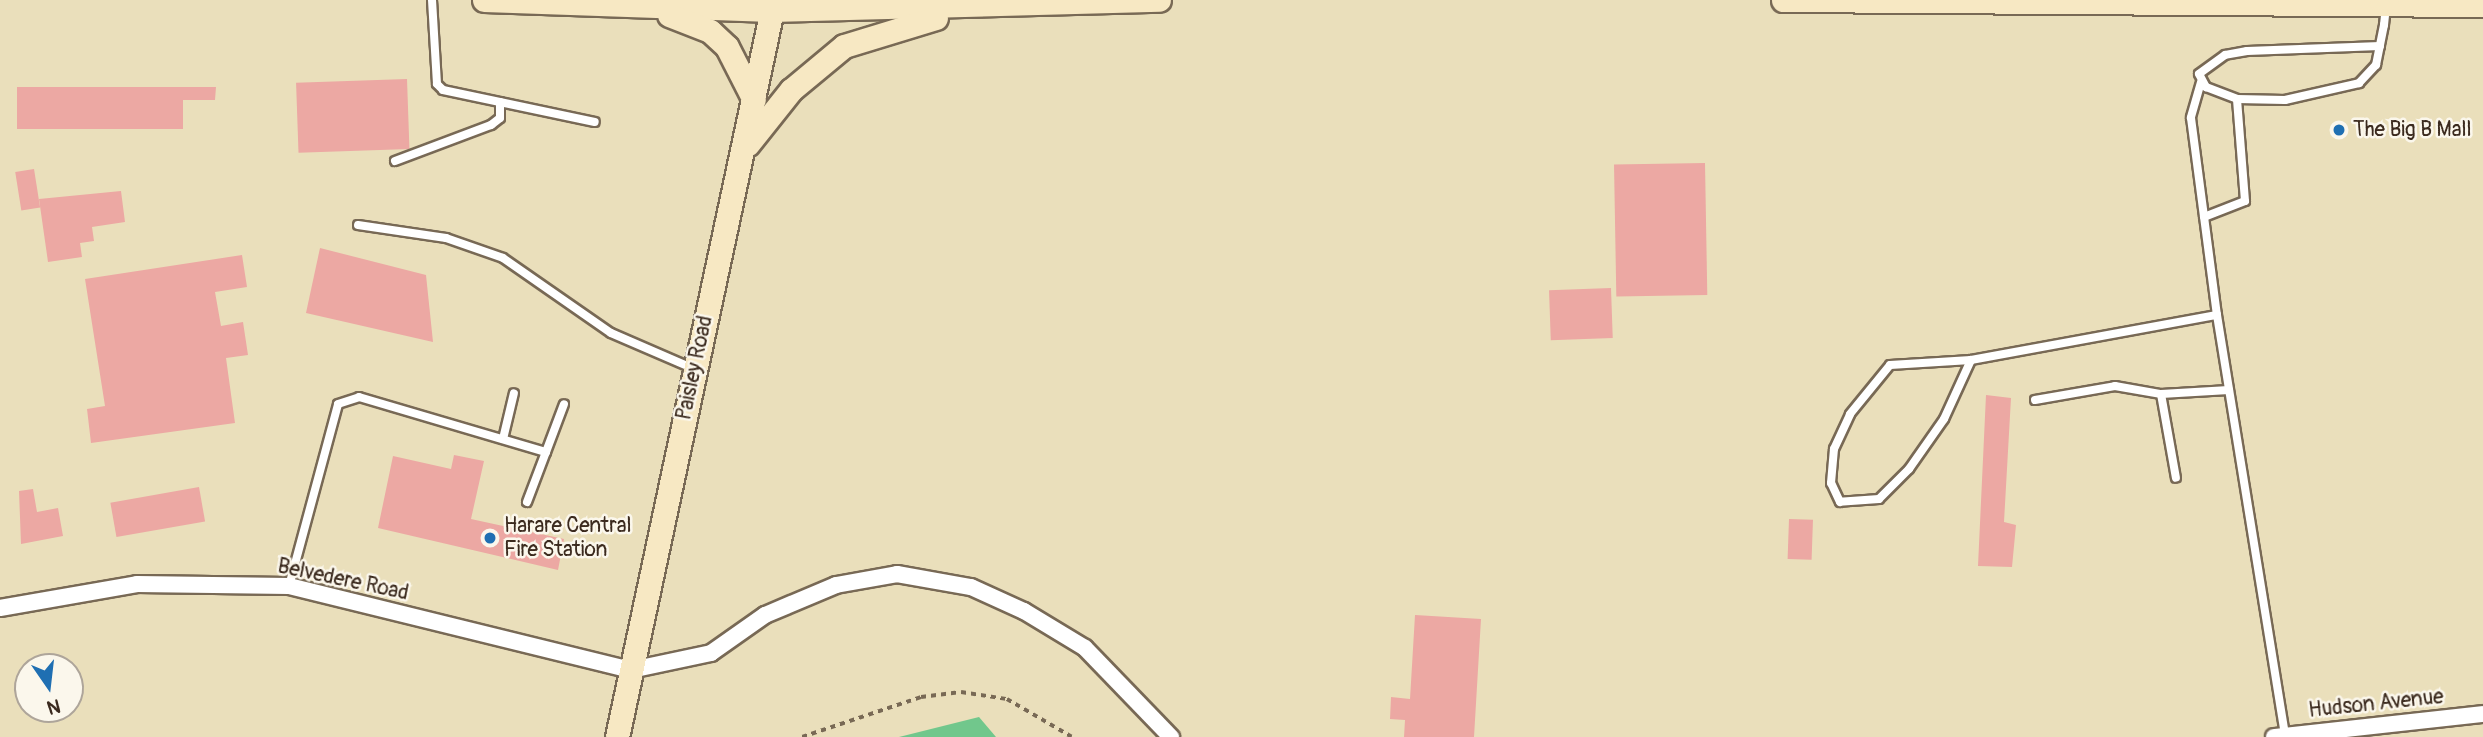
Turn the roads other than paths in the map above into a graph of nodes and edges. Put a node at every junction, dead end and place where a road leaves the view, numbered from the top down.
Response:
1 (432, 0) edge
2 (484, 0) edge
3 (1159, 0) edge
4 (1783, 0) edge
5 (2149, 1) edge
6 (2386, 4) junction
7 (773, 5) edge
8 (2483, 5) edge
9 (998, 6) junction
10 (650, 9) junction
11 (2380, 47) junction
12 (2202, 82) junction
13 (2237, 99) junction
14 (754, 100) junction
15 (500, 102) junction
16 (595, 122) dead end
17 (744, 148) junction
18 (396, 161) dead end
19 (2204, 217) junction
20 (358, 225) dead end
21 (2217, 315) junction
22 (1971, 360) junction
23 (695, 369) junction
24 (2229, 390) junction
25 (514, 393) dead end
26 (2161, 394) junction
27 (2035, 400) dead end
28 (564, 404) dead end
29 (503, 439) junction
30 (547, 452) junction
31 (2176, 478) dead end
32 (527, 502) dead end
33 (289, 586) junction
34 (0, 608) edge
35 (631, 670) junction
36 (2483, 714) edge
37 (2282, 736) edge
38 (617, 737) edge
39 (1171, 737) edge

1 - 15 lane
2 - 10 main road
3 - 9 main road
4 - 5 main road
5 - 6 main road
6 - 8 main road
6 - 11 lane
7 - 9 main road
7 - 10 main road
7 - 14 main road, Paisley Road
9 - 17 main road
10 - 14 main road
11 - 12 lane
11 - 13 lane
12 - 13 lane
12 - 19 lane
13 - 19 lane
14 - 17 main road, Paisley Road
15 - 16 lane
15 - 18 lane
17 - 23 main road, Paisley Road
19 - 21 lane
20 - 23 lane
21 - 22 lane
21 - 24 lane
22 - 22 lane
23 - 35 main road, Paisley Road
24 - 26 lane
24 - 37 lane
25 - 29 lane
26 - 27 lane
26 - 31 lane
28 - 30 lane
29 - 30 lane
29 - 33 lane
30 - 32 lane
33 - 34 street, Belvedere Road
33 - 35 street, Belvedere Road
35 - 38 main road, Paisley Road
35 - 39 street
36 - 37 street, Hudson Avenue

